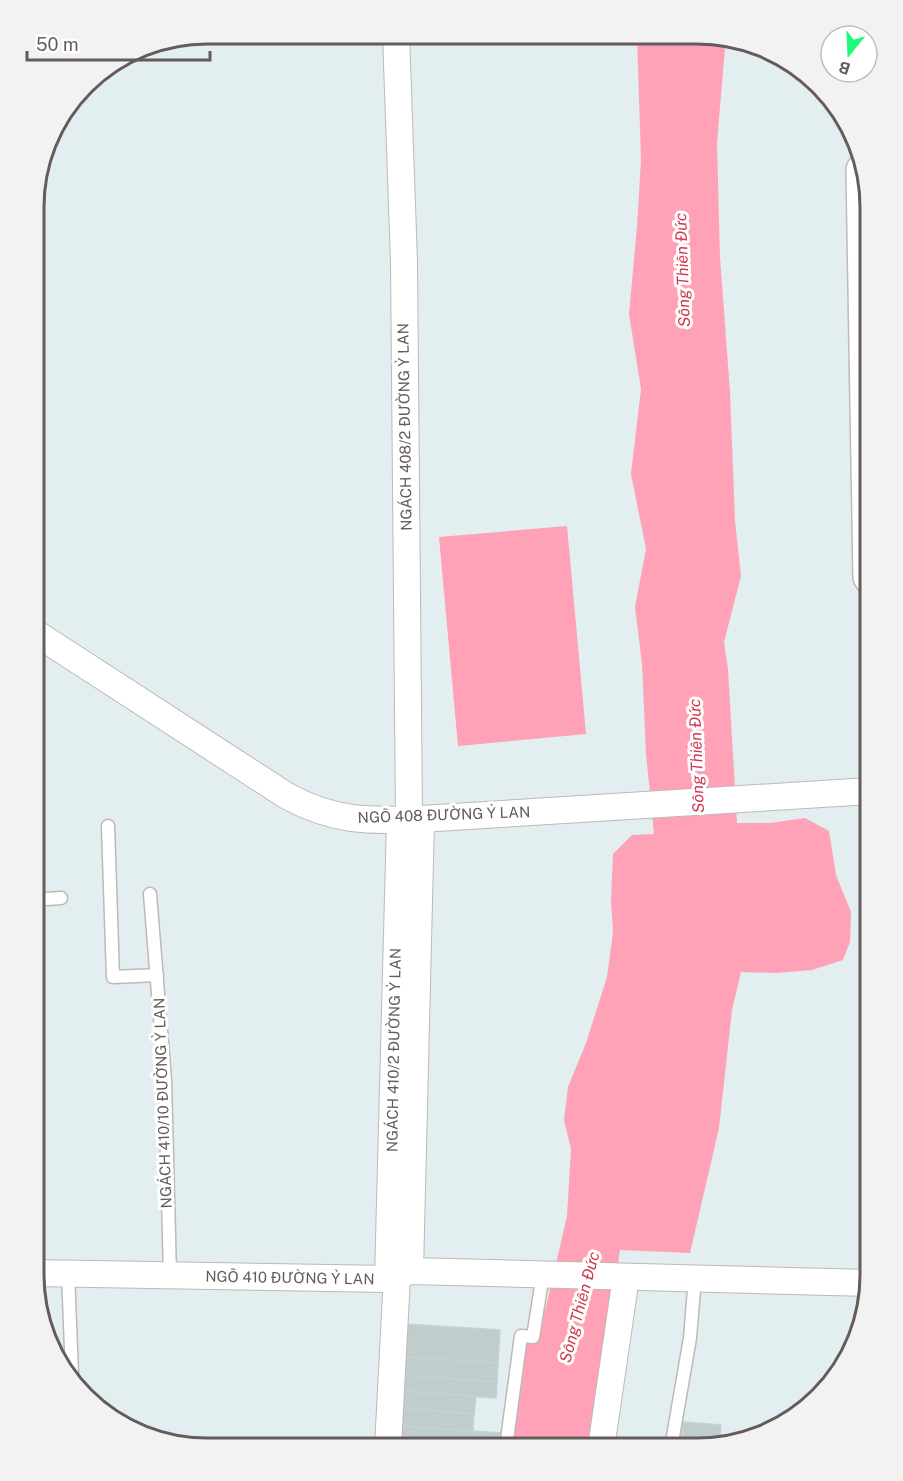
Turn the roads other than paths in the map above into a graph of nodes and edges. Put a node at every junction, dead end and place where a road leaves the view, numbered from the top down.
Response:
1 (396, 44) edge
2 (44, 638) edge
3 (859, 792) edge
4 (410, 819) junction
5 (108, 826) dead end
6 (150, 894) dead end
7 (62, 898) dead end
8 (44, 899) edge
9 (157, 975) junction
10 (44, 1273) edge
11 (68, 1274) junction
12 (543, 1274) junction
13 (170, 1275) junction
14 (398, 1276) junction
15 (626, 1276) junction
16 (695, 1278) junction
17 (859, 1283) edge
18 (72, 1366) edge
19 (389, 1438) edge
20 (507, 1438) edge
21 (602, 1438) edge
22 (673, 1438) edge

1 - 4 street, NGÁCH 408/2 ĐƯỜNG Ỷ LAN
2 - 4 street, NGÕ 408 ĐƯỜNG Ỷ LAN
3 - 4 street, NGÕ 408 ĐƯỜNG Ỷ LAN
4 - 14 street, NGÁCH 410/2 ĐƯỜNG Ỷ LAN
5 - 9 lane
6 - 9 lane, NGÁCH 410/10 ĐƯỜNG Ỷ LAN
7 - 8 lane
9 - 13 lane, NGÁCH 410/10 ĐƯỜNG Ỷ LAN
10 - 11 street, NGÕ 410 ĐƯỜNG Ỷ LAN
11 - 13 street, NGÕ 410 ĐƯỜNG Ỷ LAN
11 - 18 lane
12 - 14 street, NGÕ 410 ĐƯỜNG Ỷ LAN
12 - 15 street, NGÕ 410 ĐƯỜNG Ỷ LAN
12 - 20 lane
13 - 14 street, NGÕ 410 ĐƯỜNG Ỷ LAN
14 - 19 street, NGÁCH 410/2 ĐƯỜNG Ỷ LAN
15 - 16 street, NGÕ 410 ĐƯỜNG Ỷ LAN
15 - 21 street
16 - 17 street, NGÕ 410 ĐƯỜNG Ỷ LAN
16 - 22 lane

